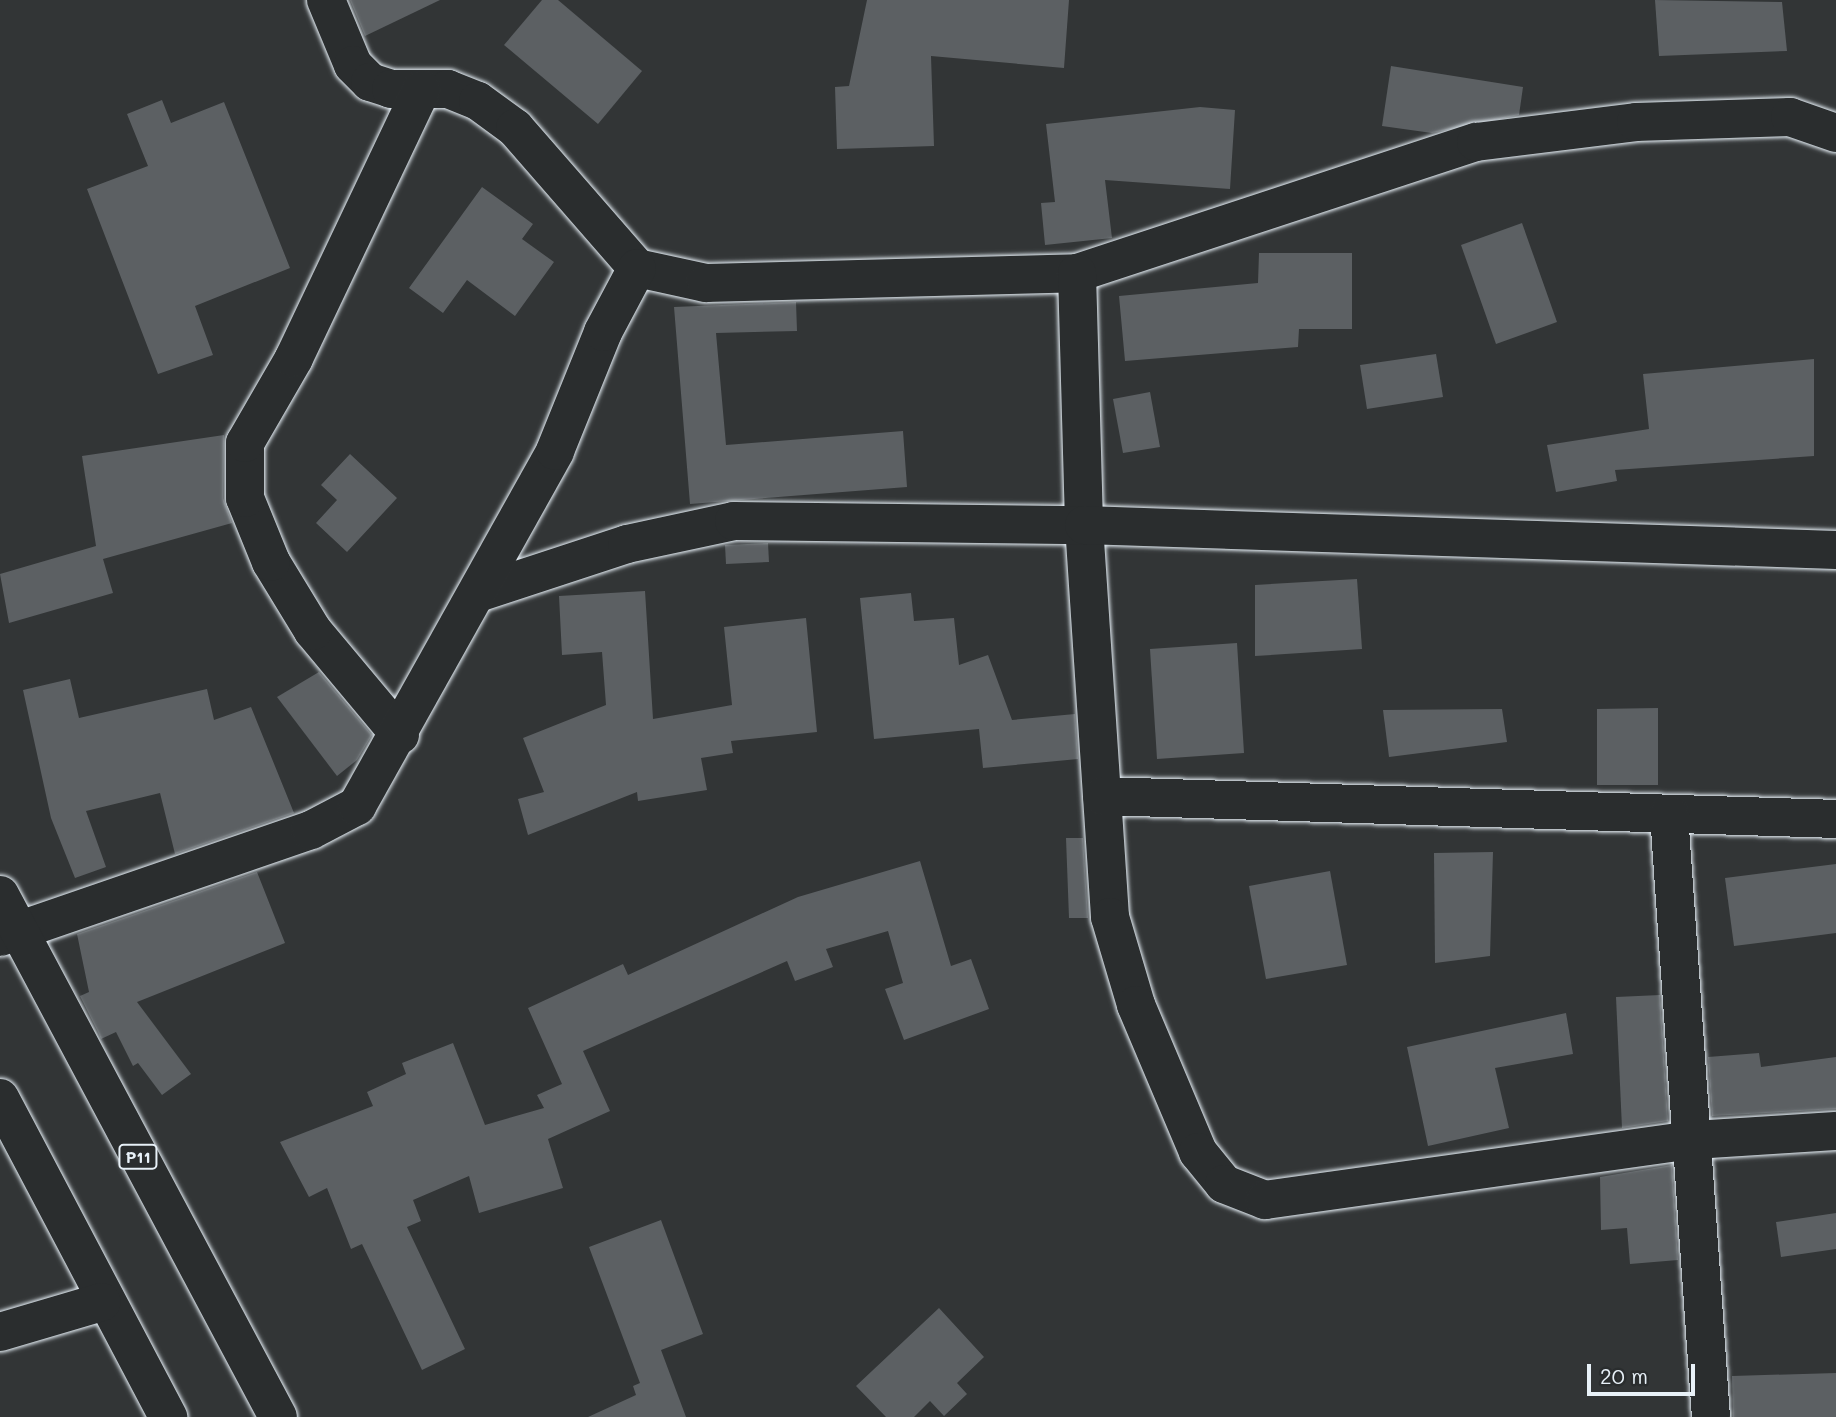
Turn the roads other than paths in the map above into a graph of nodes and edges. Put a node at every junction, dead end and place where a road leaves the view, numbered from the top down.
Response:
1 (326, 0) edge
2 (421, 90) junction
3 (1836, 134) edge
4 (637, 268) junction
5 (1077, 273) junction
6 (1084, 525) junction
7 (1836, 550) edge
8 (478, 593) junction
9 (400, 735) junction
10 (1102, 796) junction
11 (1669, 814) junction
12 (1836, 819) edge
13 (0, 895) edge
14 (9, 933) edge
15 (0, 1098) edge
16 (1836, 1131) edge
17 (1693, 1140) junction
18 (103, 1302) junction
19 (0, 1332) edge
20 (168, 1417) edge
21 (278, 1417) edge
22 (1711, 1417) edge

1 - 2 street
2 - 4 street
2 - 9 street
3 - 5 street
4 - 5 street
4 - 8 street
5 - 6 street
6 - 7 street
6 - 8 street
6 - 10 street
8 - 9 street
9 - 14 street
10 - 11 street
10 - 17 street
11 - 12 street
11 - 17 street
13 - 14 street, P11
14 - 21 street, P11
15 - 18 street
16 - 17 street
17 - 22 street
18 - 19 street
18 - 20 street

